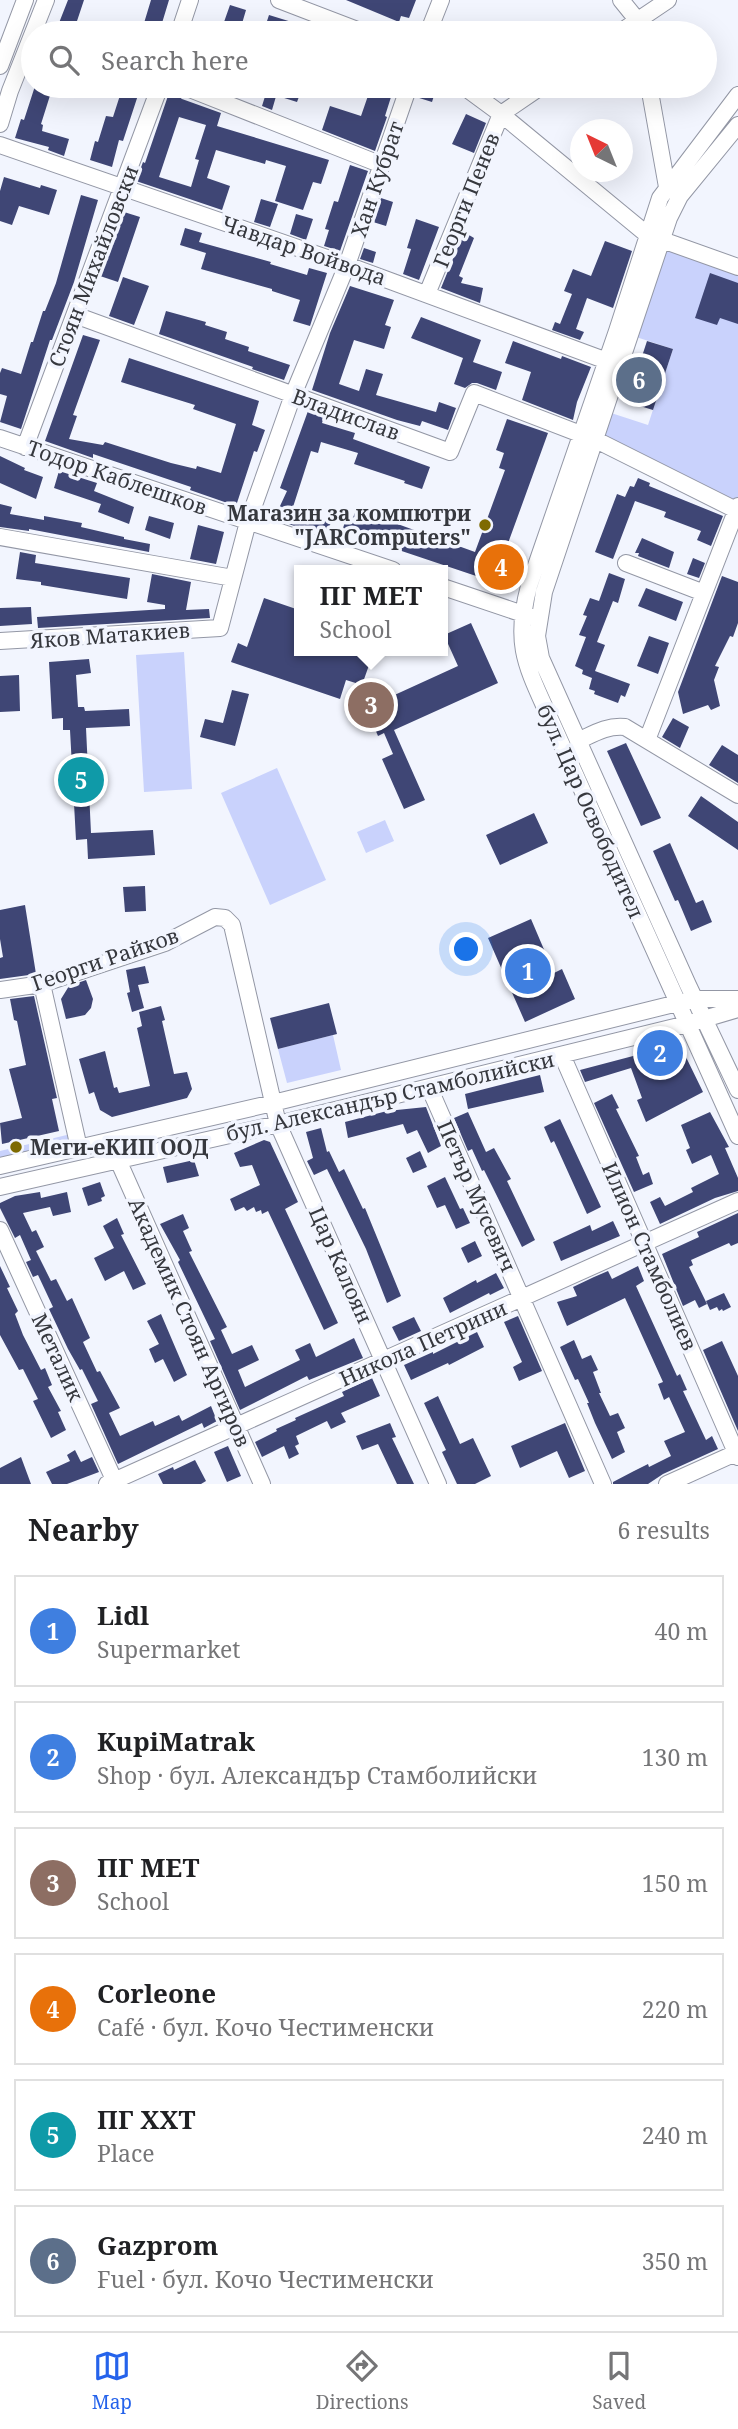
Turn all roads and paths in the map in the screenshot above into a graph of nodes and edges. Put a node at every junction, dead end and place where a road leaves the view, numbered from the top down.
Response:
1 (25, 0) edge
2 (46, 0) edge
3 (190, 0) edge
4 (279, 0) edge
5 (441, 0) edge
6 (621, 0) edge
7 (668, 0) edge
8 (310, 6) edge
9 (36, 21) edge
10 (182, 21) edge
11 (341, 21) edge
12 (433, 21) edge
13 (635, 21) edge
14 (645, 21) edge
15 (21, 54) edge
16 (0, 66) edge
17 (5, 89) edge
18 (738, 95) edge
19 (156, 98) edge
20 (212, 98) edge
21 (405, 98) edge
22 (479, 98) edge
23 (524, 98) edge
24 (651, 98) edge
25 (501, 114) junction
26 (0, 124) edge
27 (735, 133) edge
28 (0, 145) edge
29 (382, 164) junction
30 (667, 187) junction
31 (122, 188) junction
32 (651, 236) junction
33 (347, 265) junction
34 (738, 267) edge
35 (427, 294) junction
36 (75, 315) junction
37 (607, 361) junction
38 (293, 395) junction
39 (588, 437) junction
40 (0, 438) edge
41 (25, 447) junction
42 (737, 509) edge
43 (248, 522) junction
44 (0, 537) edge
45 (626, 563) dead end
46 (378, 565) edge
47 (233, 578) junction
48 (448, 589) edge
49 (704, 593) junction
50 (522, 614) junction
51 (538, 620) junction
52 (220, 628) joint
53 (0, 641) edge
54 (647, 740) junction
55 (578, 741) junction
56 (738, 795) edge
57 (42, 984) junction
58 (0, 990) edge
59 (694, 999) junction
60 (738, 999) edge
61 (677, 1003) junction
62 (738, 1009) edge
63 (705, 1020) junction
64 (687, 1024) junction
65 (565, 1061) junction
66 (738, 1090) edge
67 (432, 1094) junction
68 (273, 1103) junction
69 (278, 1124) junction
70 (738, 1136) edge
71 (79, 1148) junction
72 (118, 1160) junction
73 (0, 1166) edge
74 (0, 1187) edge
75 (738, 1201) edge
76 (0, 1230) edge
77 (645, 1243) junction
78 (522, 1298) junction
79 (383, 1360) junction
80 (236, 1426) junction
81 (737, 1454) edge
82 (113, 1483) edge
83 (262, 1484) edge
84 (438, 1484) edge
85 (603, 1484) edge
86 (667, 1484) edge

1 - 16 street
2 - 9 street
3 - 10 street
4 - 8 street
5 - 12 street
6 - 13 street
7 - 14 street
8 - 11 street
15 - 17 street
17 - 26 street
18 - 30 street
19 - 31 street, Стоян Михайловски
20 - 29 street
21 - 29 street, Хан Кубрат
22 - 25 street
23 - 25 street, Георги Пенев
24 - 30 street
25 - 32 street
25 - 35 street, Георги Пенев
27 - 32 street
28 - 31 street, Чавдар Войвода
29 - 33 street, Хан Кубрат
30 - 32 street
31 - 33 street, Чавдар Войвода
31 - 36 street, Стоян Михайловски
32 - 34 street
32 - 37 street
32 - 39 street
33 - 35 street, Чавдар Войвода
33 - 38 street, Хан Кубрат
35 - 37 street, Чавдар Войвода
36 - 38 street, Владислав
36 - 41 street, Стоян Михайловски
37 - 39 street
38 - 39 street, Владислав
38 - 43 street, Хан Кубрат
39 - 42 street
39 - 50 street, бул. Цар Освободител
39 - 51 street, бул. Цар Освободител
40 - 41 street, Тодор Каблешков
41 - 43 street, Тодор Каблешков
42 - 49 street
43 - 46 street, Тодор Каблешков
43 - 47 street, Хан Кубрат
44 - 47 street
45 - 49 street
47 - 52 street, Хан Кубрат
48 - 50 street
49 - 54 street
50 - 51 street
50 - 61 street, бул. Цар Освободител
51 - 55 street, бул. Цар Освободител
52 - 53 street, Яков Матакиев
54 - 55 street
54 - 56 street
55 - 59 street, бул. Цар Освободител
57 - 58 street, Георги Райков
57 - 68 street, Георги Райков
57 - 71 street
59 - 60 street, бул. Александър Стамболийски
59 - 61 street, бул. Александър Стамболийски
59 - 63 street, бул. Цар Освободител
61 - 64 street, бул. Цар Освободител
61 - 68 street, бул. Александър Стамболийски
62 - 63 street, бул. Александър Стамболийски
63 - 64 street, бул. Александър Стамболийски
63 - 66 street
64 - 65 street, бул. Александър Стамболийски
64 - 70 street
65 - 67 street, бул. Александър Стамболийски
65 - 77 street, Илион Стамболиев
67 - 69 street, бул. Александър Стамболийски
67 - 78 street, Петър Мусевич
68 - 69 street, Цар Калоян
68 - 71 street, бул. Александър Стамболийски
69 - 72 street, бул. Александър Стамболийски
69 - 79 street, Цар Калоян
71 - 73 street, бул. Александър Стамболийски
72 - 74 street, бул. Александър Стамболийски
72 - 80 street, Академик Стоян Аргиров
75 - 77 street, Никола Петрини
76 - 82 street, Металик
77 - 78 street, Никола Петрини
77 - 81 street, Илион Стамболиев
78 - 79 street, Никола Петрини
78 - 85 street, Петър Мусевич
79 - 80 street, Никола Петрини
79 - 84 street, Цар Калоян
80 - 82 street, Никола Петрини
80 - 83 street, Академик Стоян Аргиров
81 - 86 street

